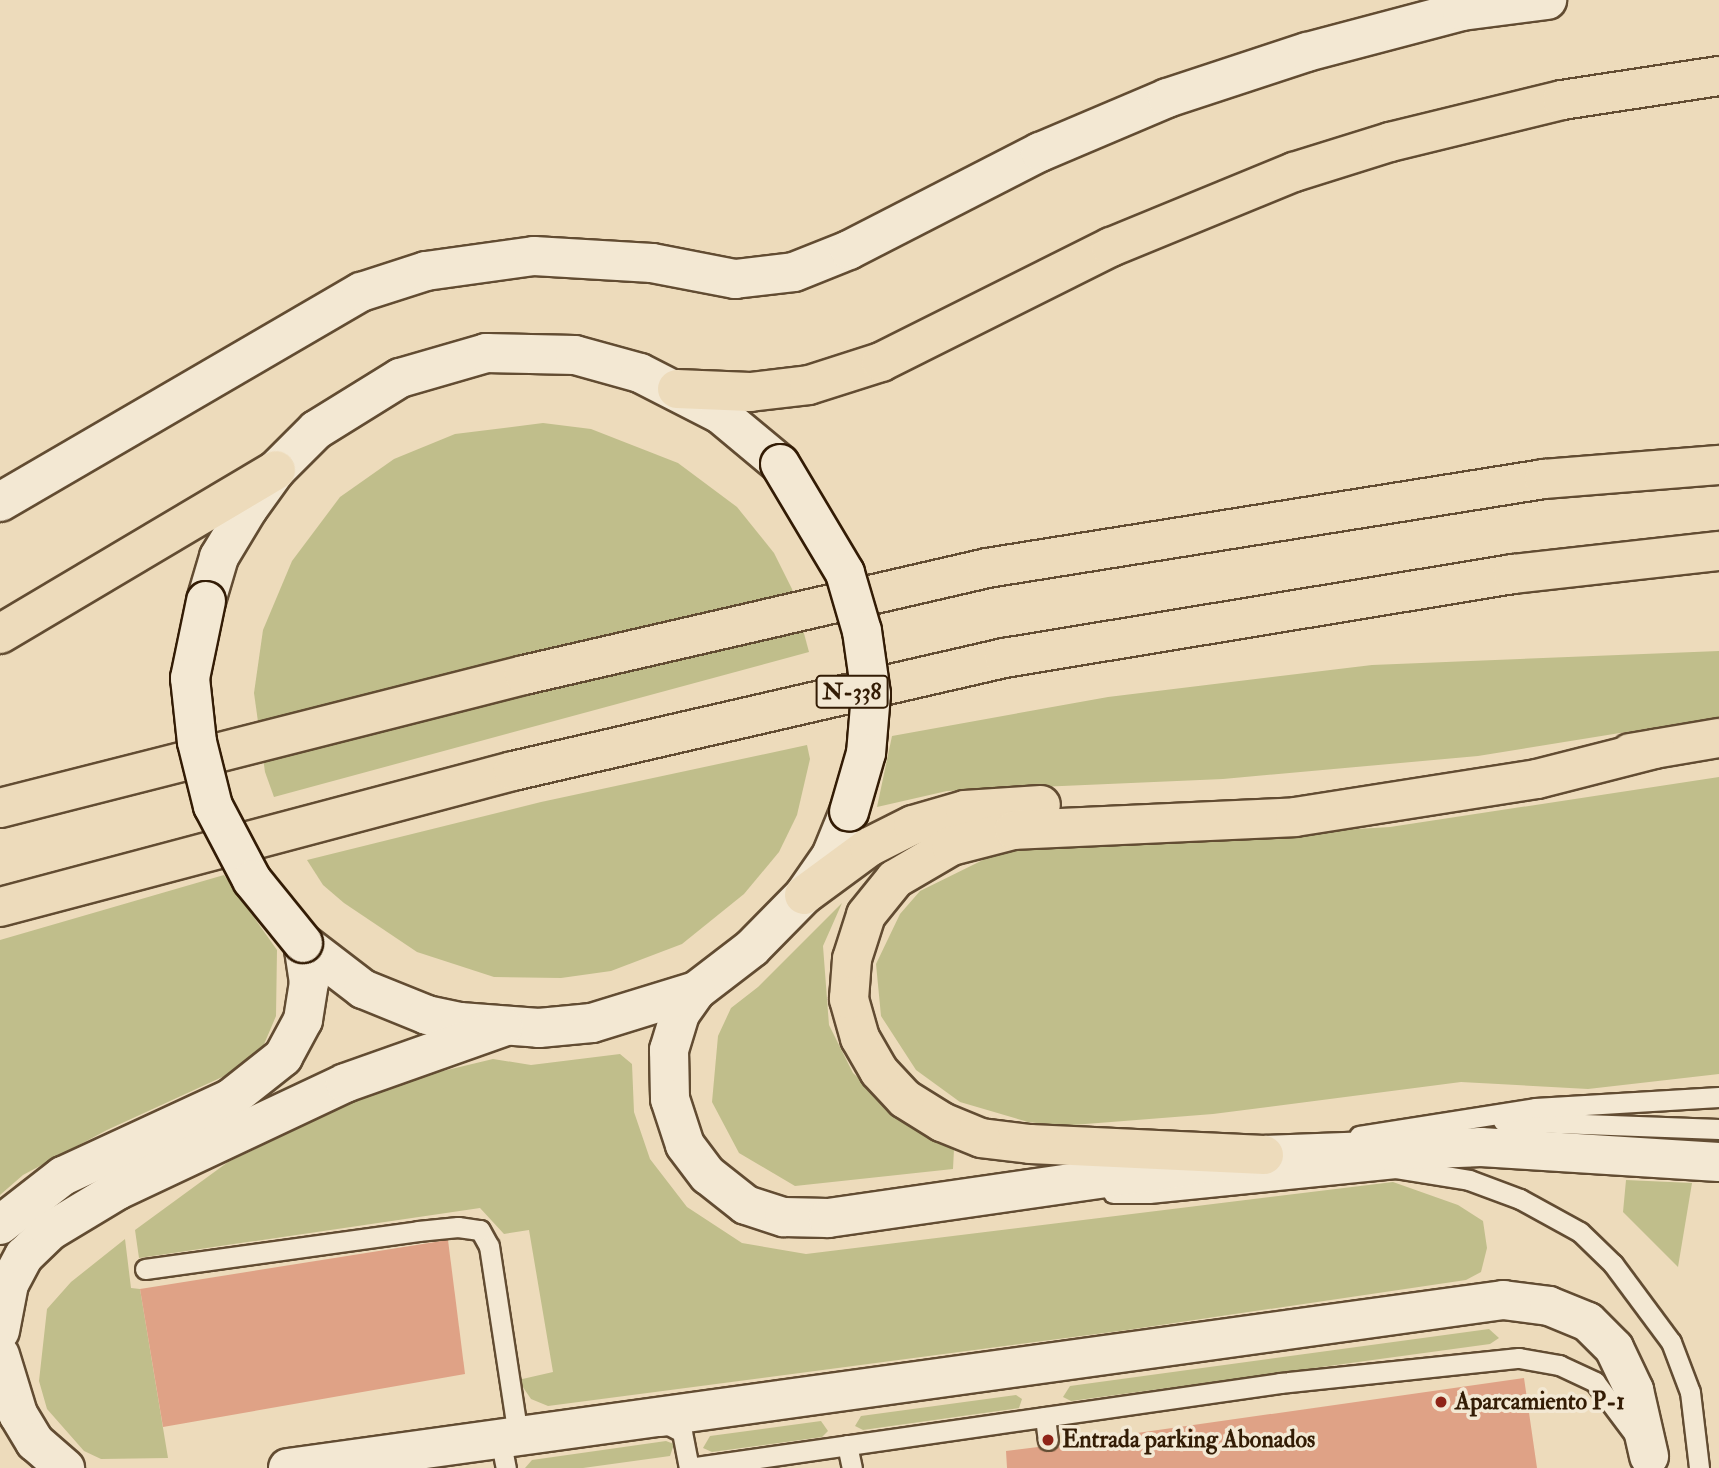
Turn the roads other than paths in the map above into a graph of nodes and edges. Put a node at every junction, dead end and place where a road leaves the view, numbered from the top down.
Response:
1 (1547, 0) edge
2 (1719, 76) edge
3 (677, 389) junction
4 (1719, 465) edge
5 (276, 470) junction
6 (0, 502) edge
7 (1719, 551) edge
8 (0, 634) edge
9 (1719, 738) edge
10 (1655, 749) junction
11 (0, 808) edge
12 (804, 895) junction
13 (0, 908) edge
14 (303, 943) junction
15 (696, 991) junction
16 (503, 1027) junction
17 (1719, 1097) edge
18 (1467, 1118) junction
19 (1719, 1129) edge
20 (1264, 1156) junction
21 (1719, 1162) edge
22 (1050, 1182) junction
23 (0, 1225) edge
24 (145, 1269) dead end
25 (0, 1331) edge
26 (0, 1355) edge
27 (1045, 1417) junction
28 (560, 1428) junction
29 (1048, 1440) dead end
30 (847, 1446) junction
31 (508, 1447) edge
32 (1649, 1462) edge
33 (65, 1468) edge
34 (288, 1468) edge
35 (689, 1468) edge
36 (852, 1468) edge
37 (1699, 1468) edge

1 - 6 street
2 - 3 highway
3 - 5 street
3 - 12 street, bridge
4 - 11 highway
5 - 8 highway
5 - 14 street, bridge
7 - 13 highway, N-338
9 - 10 highway
10 - 12 highway
10 - 20 highway
12 - 15 street
14 - 16 street
14 - 23 street
15 - 16 street
15 - 22 street
16 - 25 street
17 - 18 lane
18 - 19 lane
18 - 20 lane
20 - 21 street
20 - 22 street
22 - 37 lane
24 - 31 lane
26 - 33 street
27 - 29 lane
27 - 30 lane
27 - 32 lane
28 - 31 street
28 - 32 street
28 - 35 lane
30 - 35 lane
30 - 36 lane
31 - 34 street

